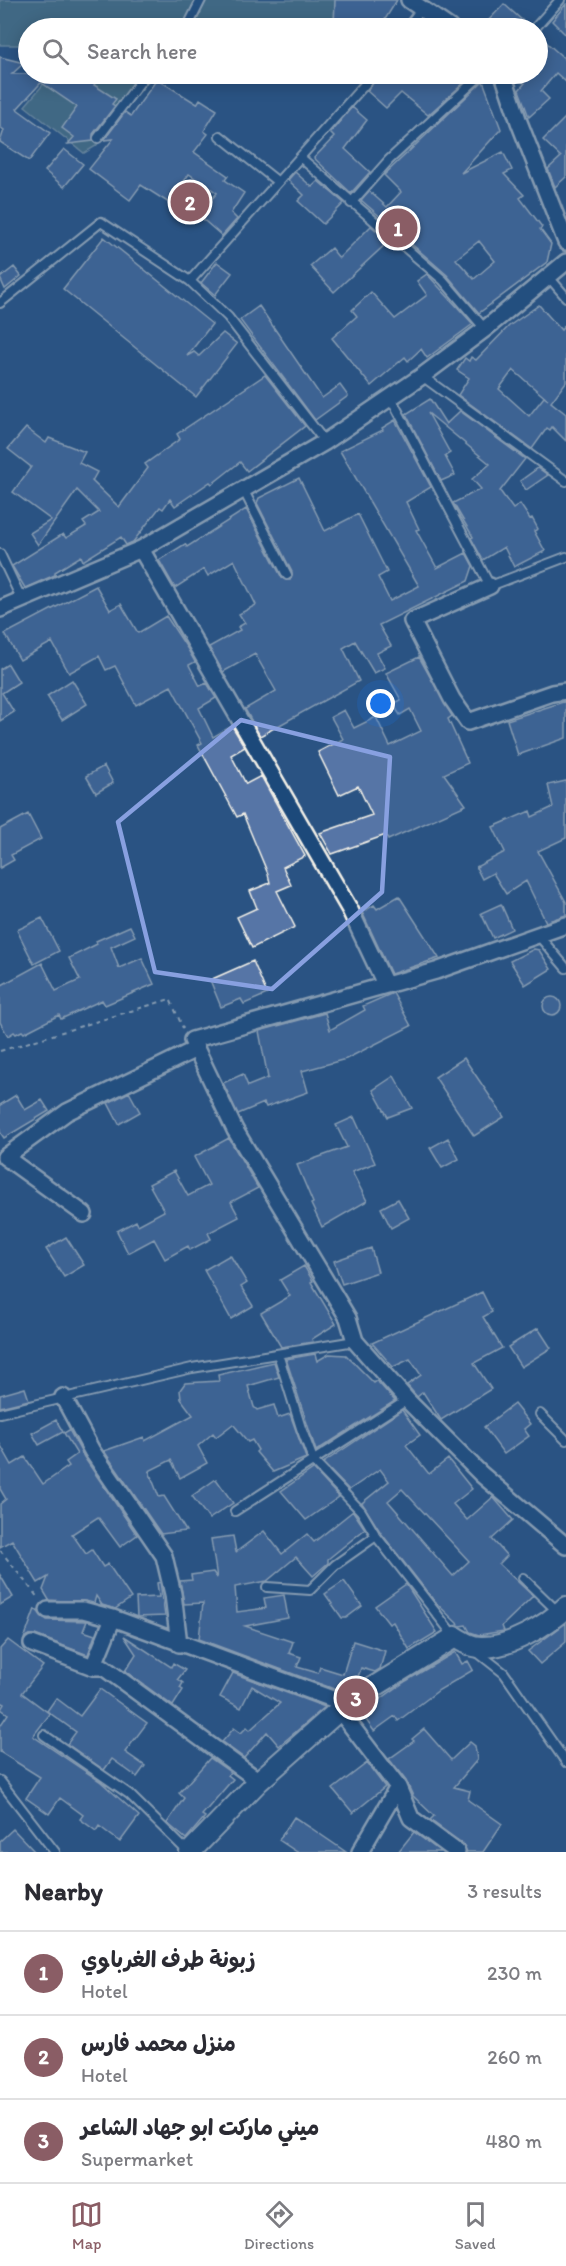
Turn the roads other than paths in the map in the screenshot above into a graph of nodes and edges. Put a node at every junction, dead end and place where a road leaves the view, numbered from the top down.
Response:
1 (201, 0) edge
2 (560, 0) edge
3 (415, 4) edge
4 (192, 18) edge
5 (435, 18) edge
6 (545, 18) edge
7 (138, 84) edge
8 (365, 84) edge
9 (471, 84) edge
10 (506, 84) edge
11 (220, 136) dead end
12 (98, 138) dead end
13 (301, 158) junction
14 (278, 182) junction
15 (351, 203) junction
16 (566, 242) edge
17 (566, 262) edge
18 (548, 276) junction
19 (190, 281) junction
20 (566, 297) edge
21 (0, 303) edge
22 (485, 329) junction
23 (422, 376) junction
24 (391, 398) junction
25 (325, 442) junction
26 (566, 481) edge
27 (243, 489) junction
28 (141, 549) junction
29 (0, 554) edge
30 (566, 557) edge
31 (287, 575) dead end
32 (489, 586) junction
33 (21, 598) junction
34 (1, 607) edge
35 (566, 691) edge
36 (566, 925) edge
37 (538, 935) junction
38 (566, 968) edge
39 (385, 984) junction
40 (194, 1045) junction
41 (84, 1214) dead end
42 (355, 1341) junction
43 (278, 1354) junction
44 (63, 1397) junction
45 (407, 1400) junction
46 (0, 1413) edge
47 (540, 1414) dead end
48 (566, 1440) edge
49 (314, 1462) junction
50 (235, 1511) dead end
51 (376, 1536) junction
52 (566, 1546) edge
53 (523, 1578) dead end
54 (267, 1587) dead end
55 (48, 1610) road end
56 (563, 1610) edge
57 (113, 1618) junction
58 (455, 1637) junction
59 (32, 1644) dead end
60 (179, 1644) junction
61 (93, 1667) junction
62 (346, 1704) junction
63 (44, 1735) dead end
64 (566, 1762) edge
65 (0, 1781) edge
66 (259, 1781) junction
67 (398, 1786) junction
68 (55, 1852) edge
69 (189, 1852) edge
70 (360, 1852) edge
71 (457, 1852) edge

1 - 4 lane
2 - 6 lane
3 - 5 street
7 - 12 lane
8 - 13 lane
9 - 15 lane
10 - 16 street
11 - 14 lane
13 - 14 lane
13 - 15 lane
14 - 19 lane
15 - 22 lane
17 - 18 street
18 - 20 lane
18 - 22 street
19 - 21 lane
19 - 25 lane
22 - 23 street
23 - 24 street
23 - 26 lane
24 - 25 street
24 - 32 lane
25 - 27 street
27 - 28 street
27 - 31 lane
28 - 33 street
28 - 39 street
29 - 33 lane
30 - 32 lane
32 - 35 street
33 - 34 street
36 - 37 street
37 - 38 lane
37 - 39 street
39 - 40 street
40 - 41 street
40 - 42 street
42 - 43 lane
42 - 45 street
43 - 44 lane
43 - 49 lane
44 - 46 lane
44 - 60 street
45 - 49 lane
45 - 52 street
47 - 48 lane
49 - 50 lane
49 - 51 lane
51 - 54 lane
51 - 58 lane
53 - 56 lane
55 - 57 street
56 - 58 street
57 - 60 street
57 - 61 street
58 - 62 street
58 - 64 lane
59 - 61 street
60 - 62 street
61 - 66 street
62 - 66 street
62 - 67 street
63 - 69 lane
65 - 68 lane
66 - 69 street
67 - 70 street
67 - 71 street

